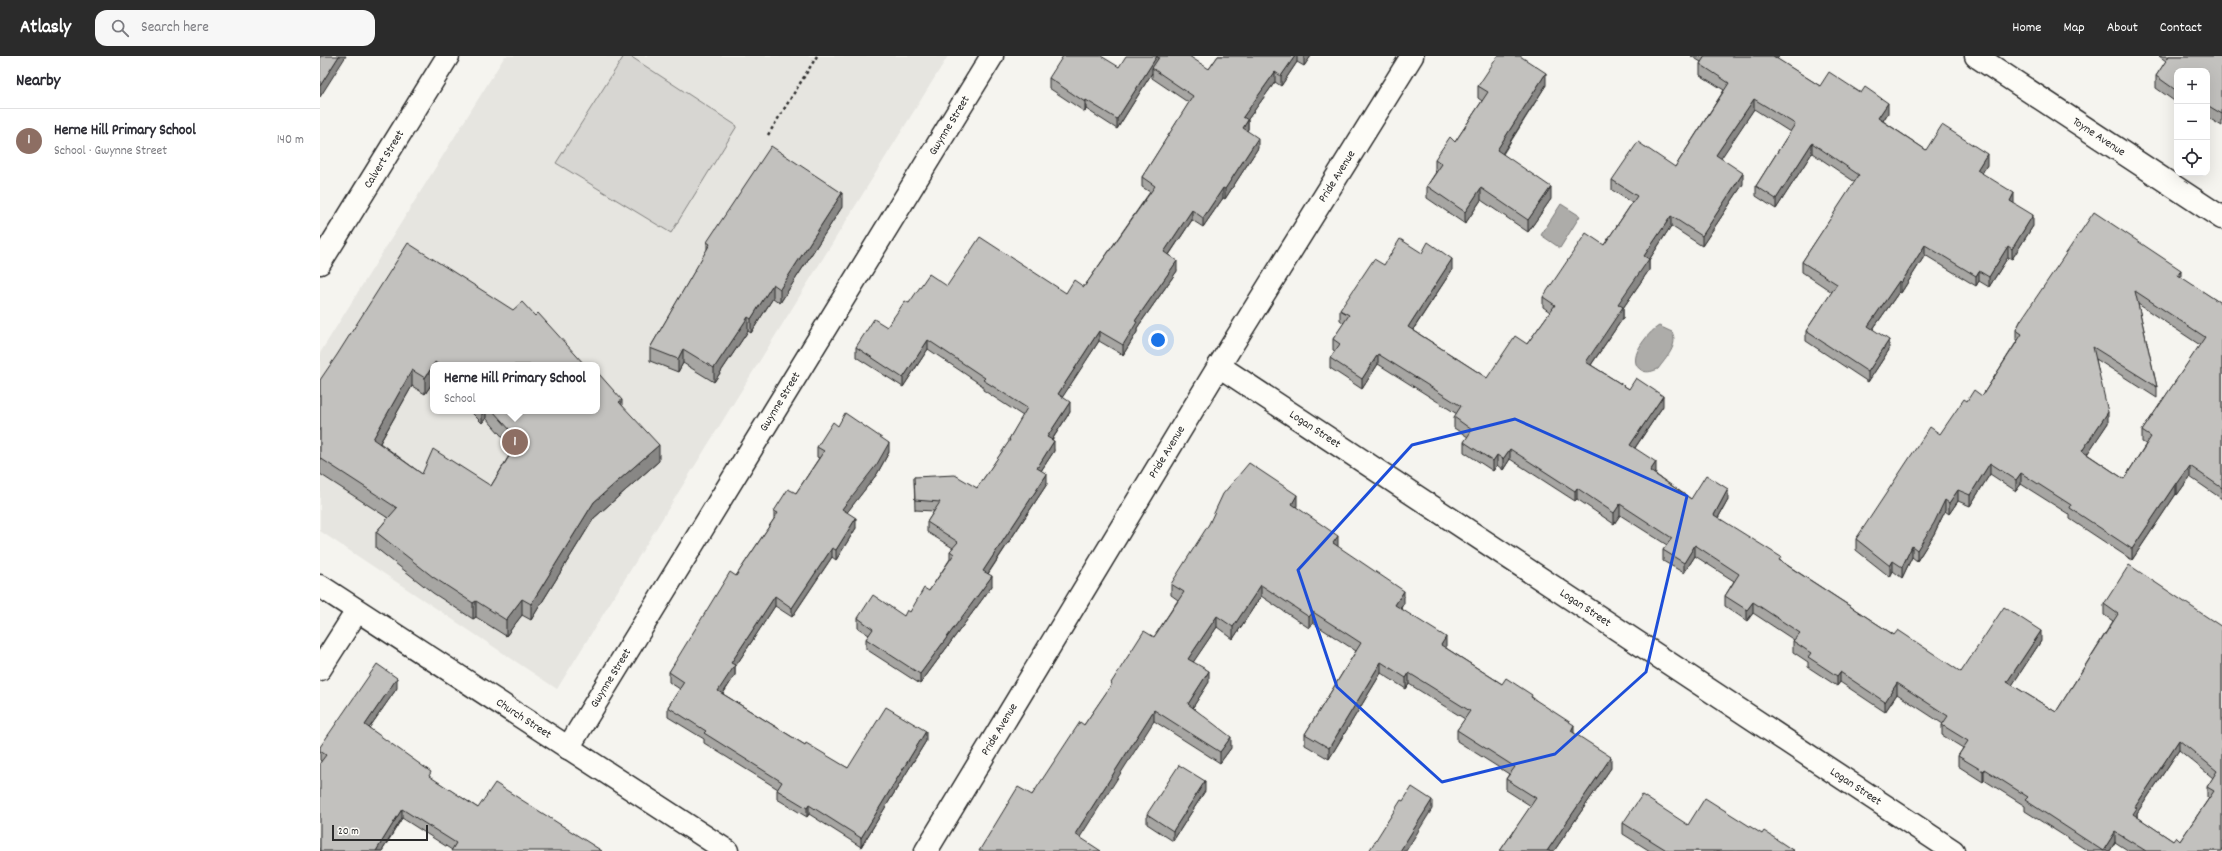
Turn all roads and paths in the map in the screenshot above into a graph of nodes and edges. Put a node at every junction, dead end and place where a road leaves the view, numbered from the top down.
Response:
1 (448, 56) edge
2 (817, 56) edge
3 (992, 56) edge
4 (1412, 56) edge
5 (1976, 56) edge
6 (768, 135) dead end
7 (2222, 218) edge
8 (320, 263) edge
9 (1219, 366) junction
10 (320, 586) edge
11 (357, 611) junction
12 (320, 669) edge
13 (568, 748) junction
14 (727, 851) edge
15 (926, 851) edge
16 (1953, 851) edge

1 - 8 street, Calvert Street
2 - 6 path
3 - 13 street, Gwynne Street
4 - 9 street, Pride Avenue
5 - 7 street, Toyne Avenue
9 - 15 street, Pride Avenue
9 - 16 street, Logan Street
10 - 11 street, Church Street
11 - 12 street
11 - 13 street, Church Street
13 - 14 street, Church Street

